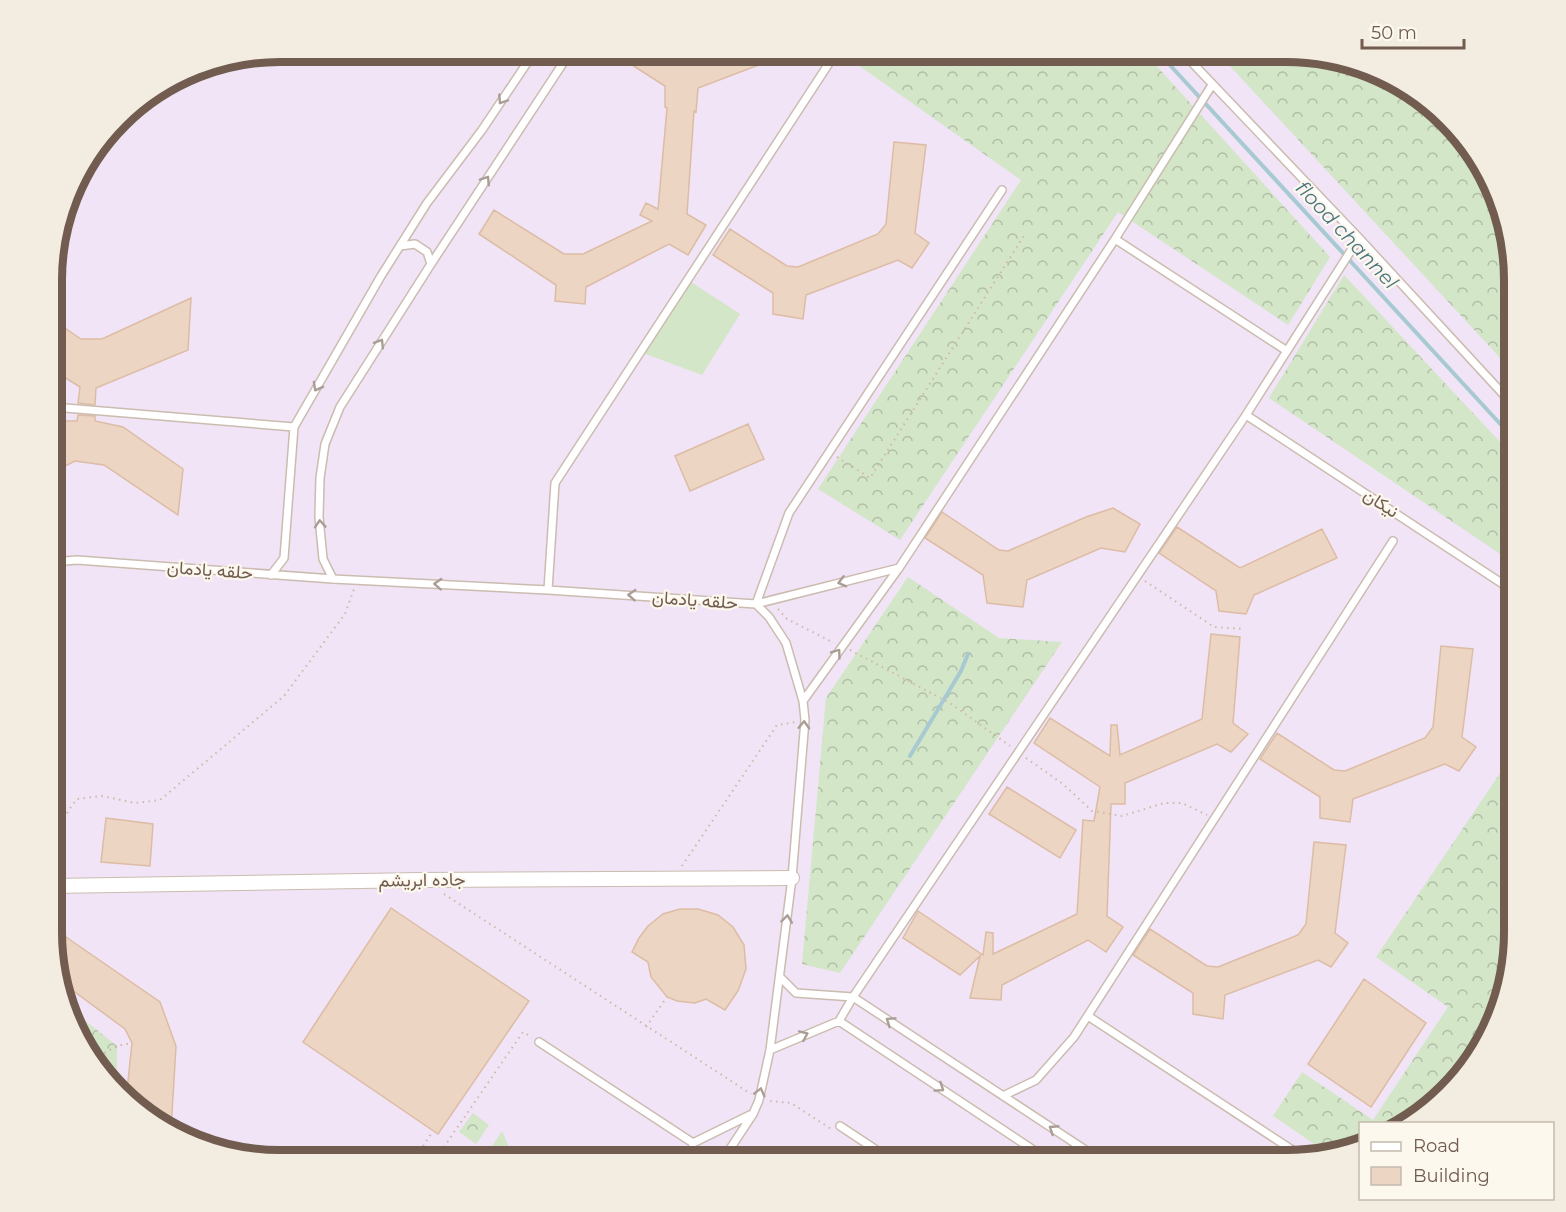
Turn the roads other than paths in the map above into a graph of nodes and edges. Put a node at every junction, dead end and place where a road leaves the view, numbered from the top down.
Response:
1 (526, 62) edge
2 (564, 62) edge
3 (830, 62) edge
4 (1191, 62) edge
5 (1212, 85) junction
6 (1002, 190) dead end
7 (1359, 238) junction
8 (1115, 239) junction
9 (400, 246) junction
10 (431, 264) junction
11 (1287, 351) junction
12 (1504, 395) edge
13 (62, 408) edge
14 (1246, 415) junction
15 (294, 427) junction
16 (1393, 541) dead end
17 (62, 561) edge
18 (899, 568) junction
19 (271, 575) junction
20 (333, 579) junction
21 (1504, 585) edge
22 (548, 590) junction
23 (756, 604) junction
24 (803, 701) junction
25 (792, 878) junction
26 (62, 886) edge
27 (780, 977) junction
28 (854, 997) junction
29 (1088, 1016) junction
30 (839, 1021) junction
31 (539, 1042) road end
32 (770, 1050) junction
33 (1003, 1096) junction
34 (753, 1114) junction
35 (840, 1126) road end
36 (693, 1143) junction
37 (693, 1150) edge
38 (729, 1150) edge
39 (876, 1150) edge
40 (1033, 1150) edge
41 (1084, 1150) edge
42 (1292, 1150) edge

1 -> 9 lane
10 -> 2 lane
3 - 22 lane
4 - 5 lane
5 - 7 lane
5 - 8 lane
6 - 23 lane
7 - 11 lane
7 - 12 lane
8 - 11 lane
8 - 18 lane
9 - 10 lane
9 -> 15 lane
20 -> 10 lane
11 - 14 lane
13 - 15 lane
14 - 21 lane, نیکان
14 - 28 lane
15 - 19 lane
16 - 29 lane
17 - 19 lane, حلقه یادمان
18 -> 23 lane
24 -> 18 lane
19 - 20 lane, حلقه یادمان
22 -> 20 lane, حلقه یادمان
23 -> 22 lane, حلقه یادمان
23 - 24 lane, حلقه یادمان
25 -> 24 lane, حلقه یادمان
25 - 26 street, جاده ابریشم
27 -> 25 lane, حلقه یادمان
27 - 28 lane
27 - 32 lane, حلقه یادمان
28 - 30 lane
33 -> 28 lane
29 - 33 lane
29 - 42 lane
32 -> 30 lane
30 -> 40 lane
31 - 36 lane
34 -> 32 lane, حلقه یادمان
41 -> 33 lane
34 - 36 lane
34 - 38 lane, حلقه یادمان
35 - 39 lane
36 - 37 lane

